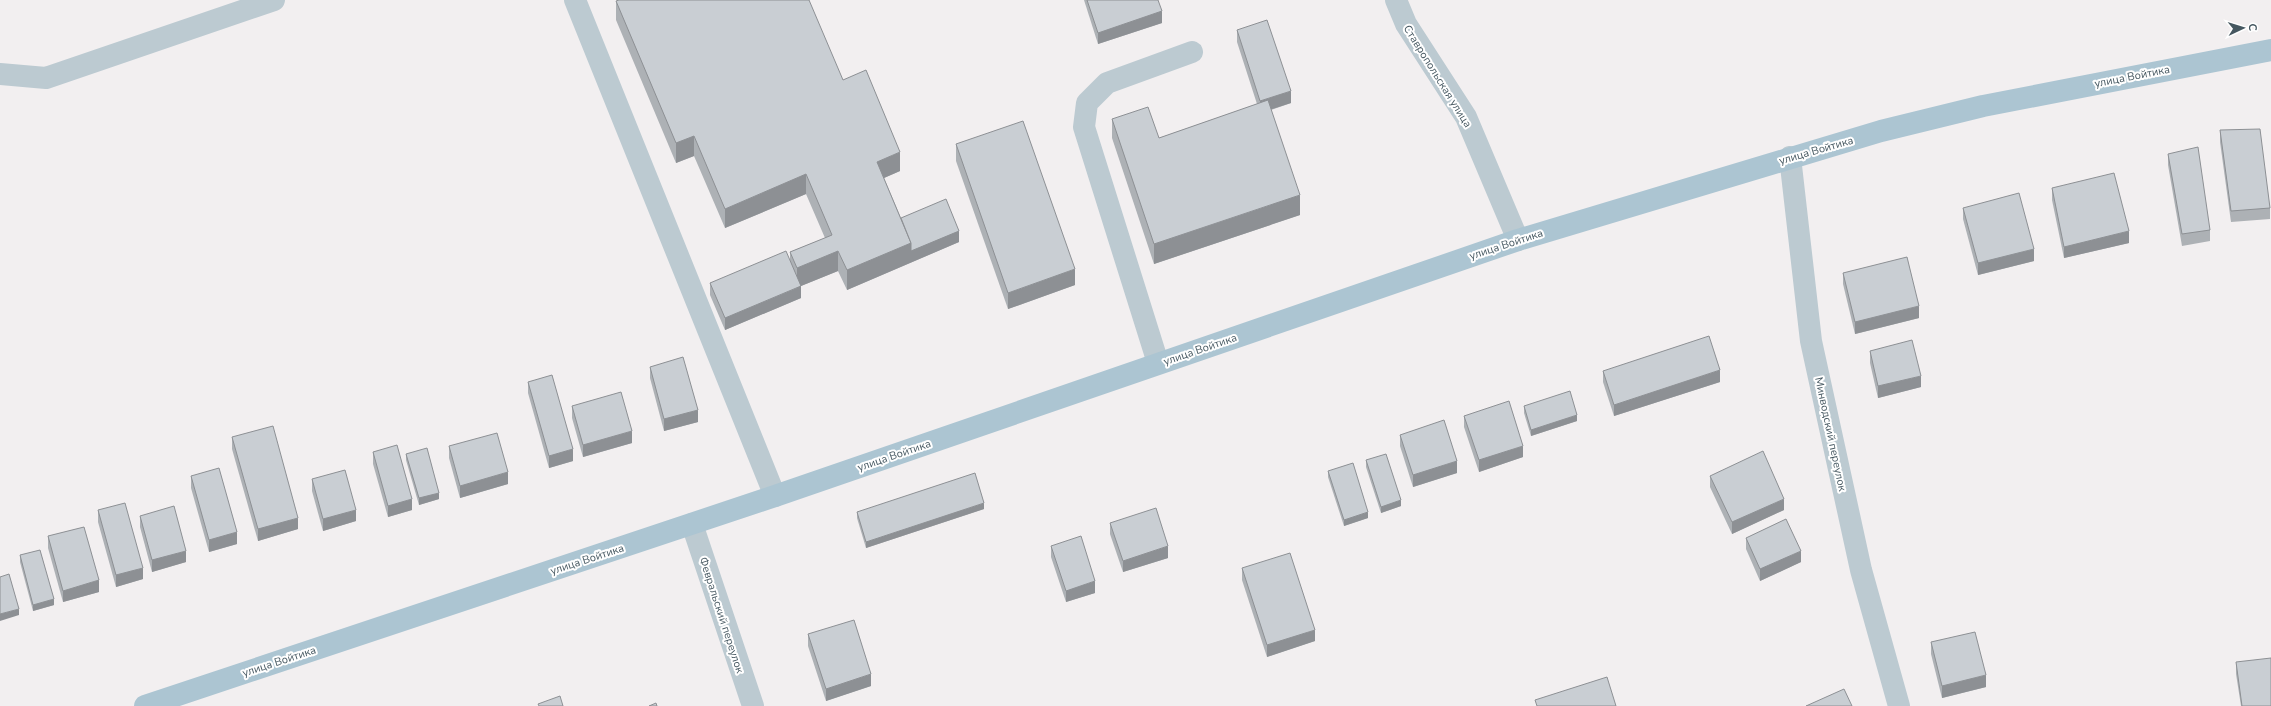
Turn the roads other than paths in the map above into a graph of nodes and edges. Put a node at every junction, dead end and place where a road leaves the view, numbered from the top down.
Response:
1 (274, 0) edge
2 (1396, 0) edge
3 (576, 1) edge
4 (2271, 50) edge
5 (1192, 52) dead end
6 (0, 74) edge
7 (1790, 157) junction
8 (1518, 240) junction
9 (1158, 363) junction
10 (775, 496) junction
11 (692, 524) junction
12 (145, 706) edge
13 (752, 706) edge
14 (1899, 706) edge

1 - 6 street
2 - 8 street, Ставропольская улица
3 - 10 street
4 - 7 main road, улица Войтика
5 - 9 street
7 - 8 main road, улица Войтика
7 - 14 street, Минводский переулок
8 - 9 main road, улица Войтика
9 - 10 main road, улица Войтика
10 - 11 main road, улица Войтика
11 - 12 main road, улица Войтика
11 - 13 street, Февральский переулок

